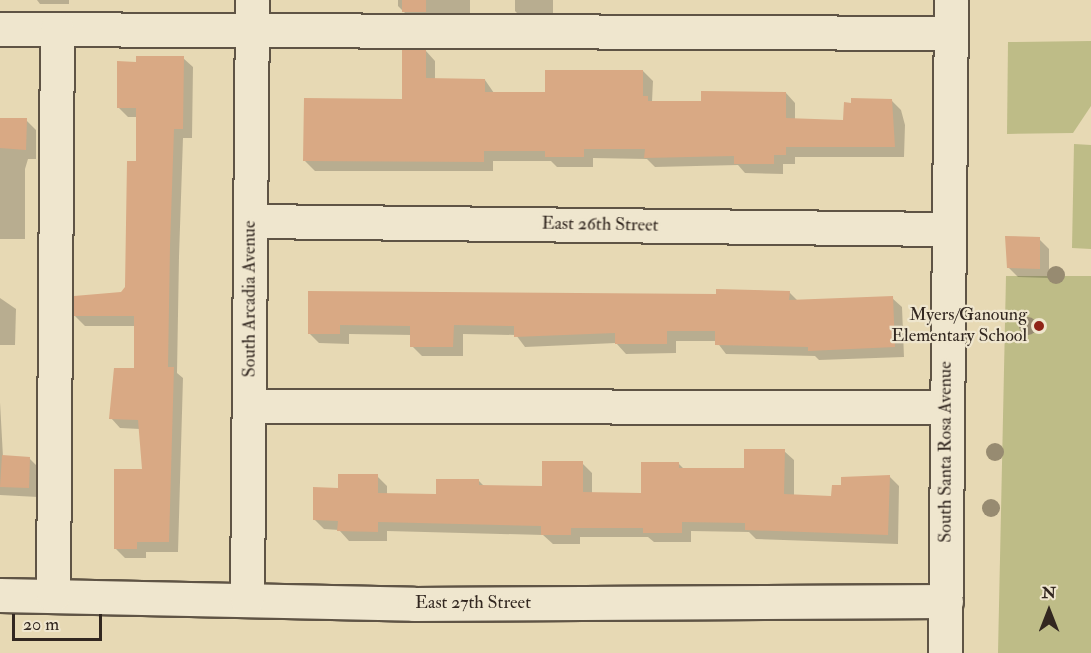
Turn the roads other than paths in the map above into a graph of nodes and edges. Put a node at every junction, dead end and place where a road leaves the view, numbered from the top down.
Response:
1 (951, 0) edge
2 (251, 15) edge
3 (0, 29) edge
4 (57, 29) junction
5 (950, 33) junction
6 (250, 220) junction
7 (949, 229) junction
8 (250, 406) junction
9 (946, 407) junction
10 (0, 595) edge
11 (53, 595) junction
12 (247, 598) junction
13 (946, 601) junction
14 (945, 653) edge

1 - 5 street, South Santa Rosa Avenue
2 - 4 street
2 - 5 street
2 - 6 street, South Arcadia Avenue
3 - 4 street
4 - 11 street
5 - 7 street, South Santa Rosa Avenue
6 - 7 street, East 26th Street
6 - 8 street, South Arcadia Avenue
7 - 9 street, South Santa Rosa Avenue
8 - 9 street
8 - 12 street, South Arcadia Avenue
9 - 13 street, South Santa Rosa Avenue
10 - 11 street, East 27th Street
11 - 12 street, East 27th Street
12 - 13 street, East 27th Street
13 - 14 street, South Santa Rosa Avenue

